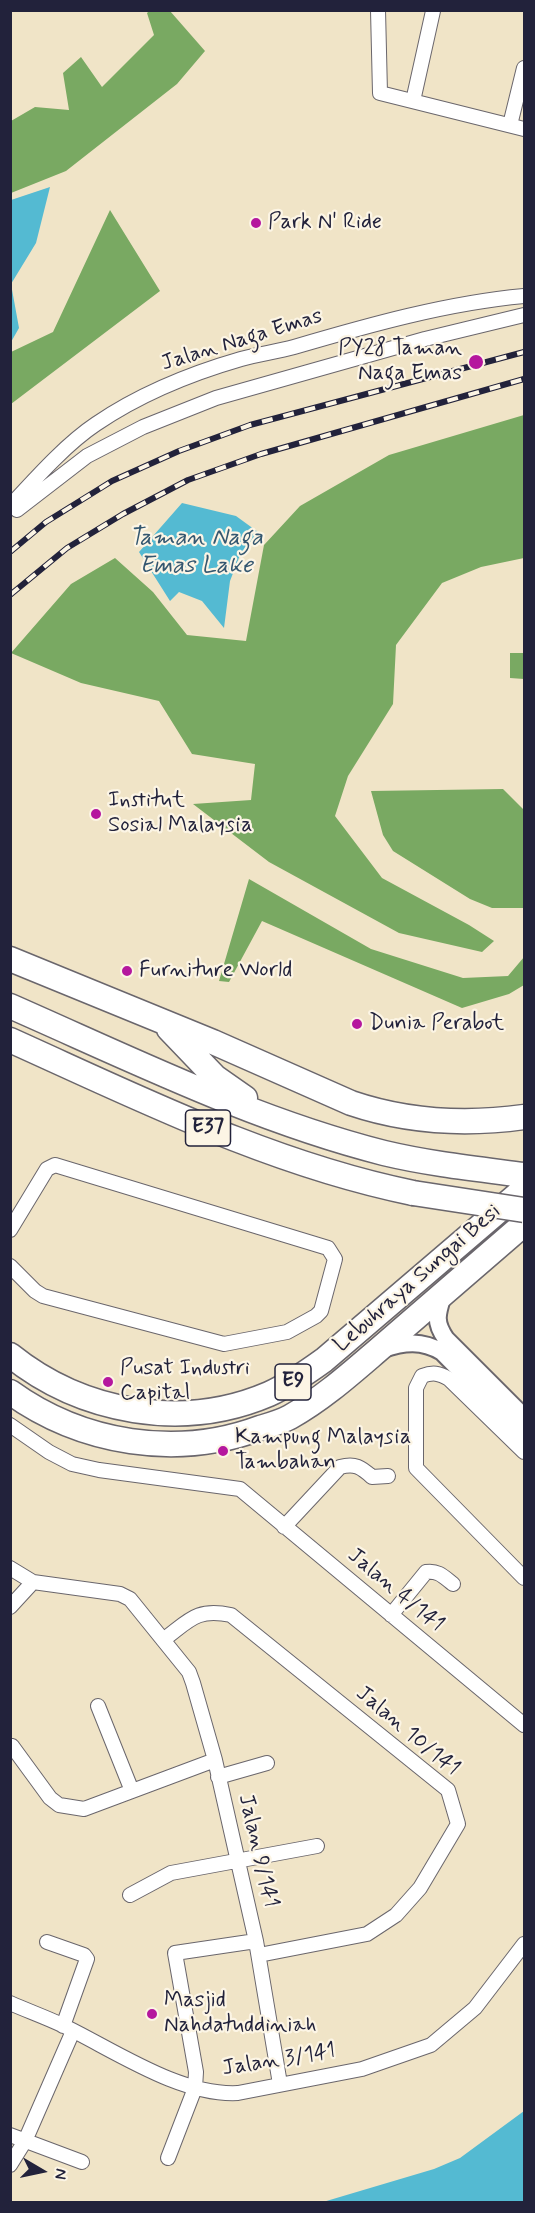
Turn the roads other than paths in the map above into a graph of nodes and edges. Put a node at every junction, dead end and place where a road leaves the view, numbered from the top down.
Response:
1 (378, 10) edge
2 (433, 11) edge
3 (525, 68) edge
4 (521, 95) edge
5 (413, 101) junction
6 (510, 125) junction
7 (525, 129) edge
8 (525, 296) edge
9 (525, 315) edge
10 (10, 506) edge
11 (10, 515) edge
12 (10, 958) edge
13 (10, 1006) edge
14 (161, 1021) junction
15 (10, 1040) edge
16 (525, 1117) edge
17 (274, 1119) junction
18 (525, 1174) edge
19 (525, 1188) edge
20 (525, 1210) edge
21 (525, 1224) edge
22 (10, 1230) edge
23 (10, 1266) edge
24 (443, 1294) junction
25 (378, 1351) junction
26 (10, 1355) edge
27 (10, 1392) edge
28 (525, 1417) edge
29 (10, 1425) edge
30 (525, 1435) edge
31 (525, 1452) edge
32 (387, 1476) dead end
33 (284, 1527) junction
34 (10, 1568) edge
35 (525, 1578) edge
36 (33, 1581) junction
37 (453, 1584) dead end
38 (10, 1607) edge
39 (391, 1615) junction
40 (163, 1640) junction
41 (98, 1706) dead end
42 (525, 1725) edge
43 (12, 1746) dead end
44 (215, 1760) junction
45 (267, 1763) dead end
46 (218, 1777) junction
47 (132, 1791) junction
48 (317, 1846) dead end
49 (237, 1860) junction
50 (130, 1895) dead end
51 (47, 1942) dead end
52 (525, 1944) edge
53 (257, 1948) junction
54 (10, 2003) edge
55 (68, 2028) junction
56 (280, 2084) junction
57 (195, 2088) junction
58 (10, 2135) edge
59 (25, 2141) junction
60 (168, 2158) dead end
61 (82, 2163) dead end
62 (10, 2164) edge

1 - 5 street
2 - 5 street
3 - 4 street
4 - 6 street
5 - 6 street
6 - 7 street
8 - 10 street, Jalan Naga Emas
9 - 11 street
12 - 14 highway
13 - 17 highway, E37
14 - 16 highway
14 - 17 highway
15 - 20 highway, E37, bridge
17 - 18 highway, E37
19 - 26 highway, Lebuhraya Sungai Besi / E9
21 - 24 highway, Lebuhraya Sungai Besi / E9
22 - 23 street
24 - 25 highway, Lebuhraya Sungai Besi / E9
24 - 28 street
25 - 27 highway, Lebuhraya Sungai Besi / E9
25 - 30 street
29 - 33 street, Jalan 4/141
31 - 35 street
32 - 33 street
33 - 39 street, Jalan 4/141
34 - 36 street
36 - 38 street
36 - 40 street, Jalan 9/141
37 - 39 street
39 - 42 street, Jalan 4/141
40 - 44 street, Jalan 9/141
40 - 53 street, Jalan 10/141
41 - 47 street
43 - 47 street
44 - 46 street, Jalan 9/141
44 - 47 street
45 - 46 street
46 - 49 street, Jalan 9/141
48 - 49 street
49 - 50 street
49 - 53 street, Jalan 9/141
51 - 55 street
52 - 56 street, Jalan 3/141
53 - 56 street, Jalan 9/141
53 - 57 street, Jalan 10/141
54 - 55 street, Jalan 3/141
55 - 57 street, Jalan 3/141
55 - 59 street
56 - 57 street, Jalan 3/141
57 - 60 street
58 - 59 street
59 - 61 street
59 - 62 street

